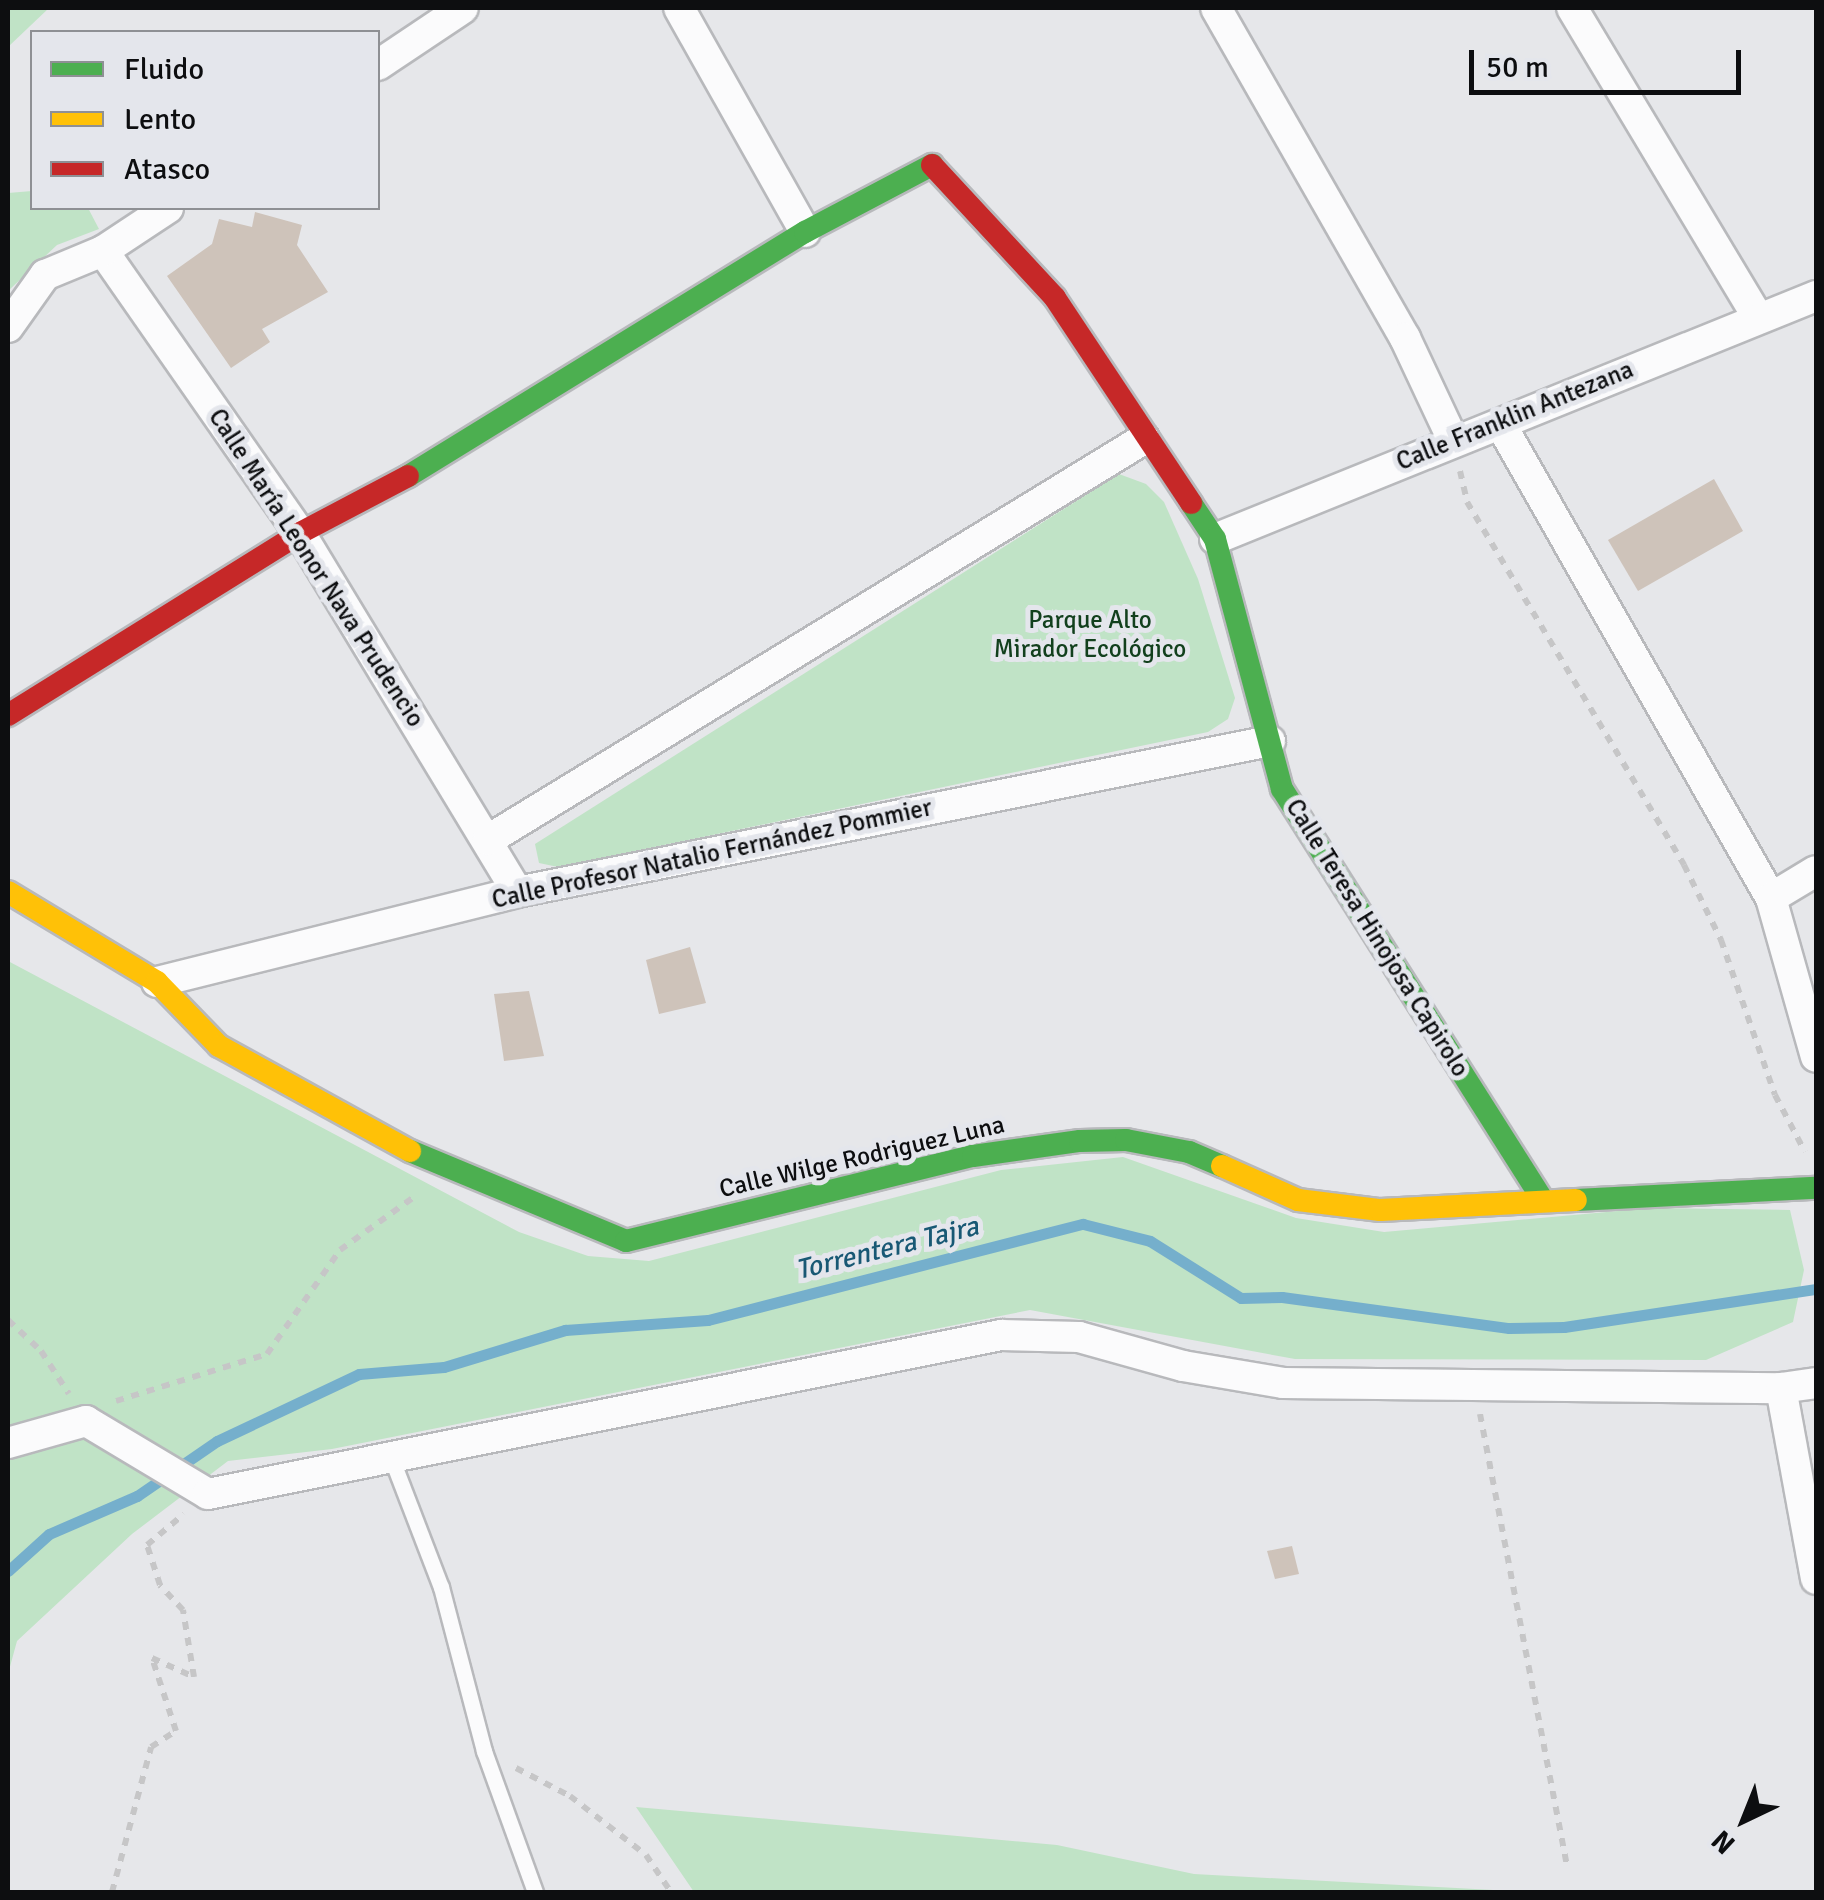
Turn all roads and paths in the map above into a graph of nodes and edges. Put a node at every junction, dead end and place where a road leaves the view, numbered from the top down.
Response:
1 (463, 8) edge
2 (679, 8) edge
3 (1216, 8) edge
4 (1572, 8) edge
5 (380, 64) edge
6 (165, 210) edge
7 (805, 232) junction
8 (104, 251) junction
9 (1816, 296) edge
10 (1758, 317) junction
11 (8, 327) edge
12 (1501, 425) junction
13 (1144, 439) junction
14 (1453, 440) junction
15 (300, 533) junction
16 (1215, 539) junction
17 (8, 715) edge
18 (1270, 741) junction
19 (488, 840) junction
20 (1816, 872) edge
21 (8, 892) edge
22 (518, 892) junction
23 (1770, 898) junction
24 (157, 982) junction
25 (1816, 1057) edge
26 (1808, 1158) dead end
27 (446, 1172) junction
28 (1816, 1188) edge
29 (1542, 1199) junction
30 (8, 1320) edge
31 (1474, 1383) junction
32 (1816, 1384) edge
33 (1781, 1388) junction
34 (86, 1421) junction
35 (8, 1443) edge
36 (391, 1457) junction
37 (208, 1494) junction
38 (1816, 1579) edge
39 (484, 1751) junction
40 (1566, 1865) dead end
41 (112, 1892) edge
42 (536, 1892) edge
43 (672, 1892) edge

1 - 5 street
2 - 7 street
3 - 14 street
4 - 10 street
6 - 8 street
7 - 13 street, Calle Teresa Hinojosa Capirolo
7 - 15 street
8 - 11 street
8 - 15 street, Calle María Leonor Nava Prudencio
9 - 10 street, Calle Franklin Antezana
10 - 12 street, Calle Franklin Antezana
12 - 14 street, Calle Franklin Antezana
12 - 23 street
13 - 16 street, Calle Teresa Hinojosa Capirolo
13 - 19 street
14 - 16 street, Calle Franklin Antezana
14 - 26 path
15 - 17 street
15 - 19 street, Calle María Leonor Nava Prudencio
16 - 18 street, Calle Teresa Hinojosa Capirolo
18 - 22 street, Calle Profesor Natalio Fernández Pommier
18 - 29 street, Calle Teresa Hinojosa Capirolo
19 - 22 street, Calle María Leonor Nava Prudencio
20 - 23 street
21 - 24 street, Calle Wilge Rodriguez Luna
22 - 24 street, Calle Profesor Natalio Fernández Pommier
23 - 25 street
24 - 27 street, Calle Wilge Rodriguez Luna
27 - 29 street, Calle Wilge Rodriguez Luna
27 - 34 path
28 - 29 street, Calle Wilge Rodriguez Luna
30 - 34 path
31 - 33 street
31 - 36 street
31 - 40 path
32 - 33 street
33 - 38 street
34 - 35 street
34 - 37 street
36 - 37 street
36 - 39 lane
37 - 41 path
39 - 42 lane
39 - 43 path

